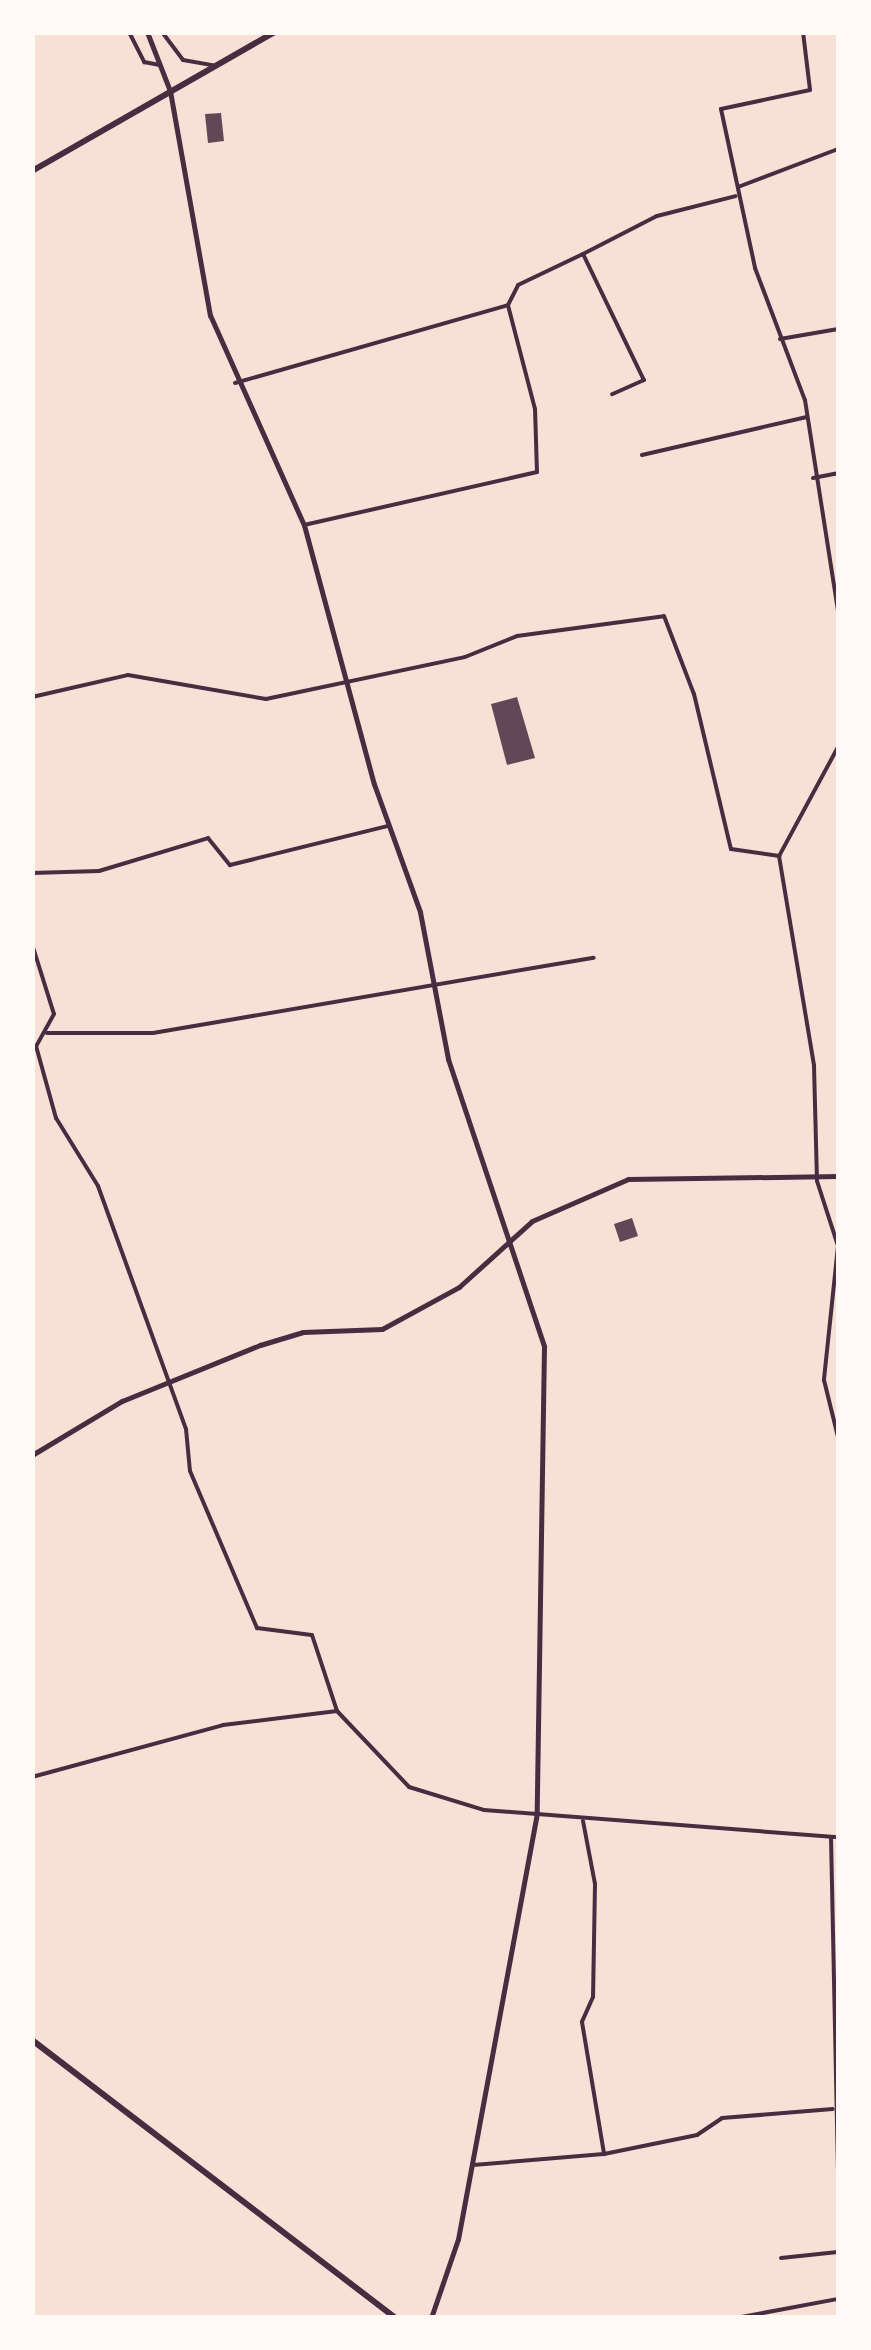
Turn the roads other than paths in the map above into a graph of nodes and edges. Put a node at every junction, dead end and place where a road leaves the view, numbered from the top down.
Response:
1 (129, 32) edge
2 (147, 32) edge
3 (162, 32) edge
4 (275, 32) edge
5 (804, 32) edge
6 (160, 64) junction
7 (216, 66) junction
8 (170, 91) junction
9 (838, 149) edge
10 (32, 171) edge
11 (738, 187) junction
12 (738, 196) junction
13 (583, 254) junction
14 (508, 305) junction
15 (838, 329) edge
16 (780, 339) junction
17 (235, 383) junction
18 (612, 394) dead end
19 (806, 416) junction
20 (642, 455) dead end
21 (838, 473) edge
22 (813, 478) junction
23 (304, 525) junction
24 (838, 610) edge
25 (348, 684) junction
26 (32, 697) edge
27 (838, 747) edge
28 (390, 826) junction
29 (778, 856) junction
30 (32, 873) edge
31 (32, 944) edge
32 (594, 958) dead end
33 (432, 980) junction
34 (47, 1033) junction
35 (838, 1176) edge
36 (816, 1181) junction
37 (512, 1238) junction
38 (166, 1382) junction
39 (838, 1415) edge
40 (829, 1417) junction
41 (838, 1436) edge
42 (32, 1455) edge
43 (337, 1711) junction
44 (32, 1777) edge
45 (537, 1813) junction
46 (583, 1820) junction
47 (831, 1837) junction
48 (838, 1837) edge
49 (32, 2040) edge
50 (832, 2109) junction
51 (604, 2154) junction
52 (470, 2166) junction
53 (838, 2182) edge
54 (838, 2252) edge
55 (781, 2258) dead end
56 (838, 2298) edge
57 (396, 2318) edge
58 (431, 2318) edge
59 (736, 2318) edge

1 - 6 street
2 - 6 street
3 - 7 street
4 - 7 main road
5 - 11 street
6 - 8 street
7 - 8 main road
8 - 10 main road
8 - 17 street
9 - 11 street
11 - 12 street
12 - 13 street
12 - 16 street
13 - 14 street
13 - 18 street
14 - 17 street
14 - 23 street
15 - 16 street
16 - 19 street
17 - 23 street
19 - 20 street
19 - 22 street
21 - 22 street
22 - 24 street
23 - 25 street
25 - 26 street
25 - 28 street
25 - 29 street
27 - 29 street
28 - 30 street
28 - 33 street
29 - 36 street
31 - 34 street
32 - 33 street
33 - 34 street
33 - 37 street
34 - 38 street
35 - 36 street
36 - 37 street
36 - 40 street
37 - 38 street
37 - 45 street
38 - 42 street
38 - 43 street
39 - 40 street
40 - 41 street
43 - 44 street
43 - 45 street
45 - 46 street
45 - 52 street
46 - 47 street
46 - 51 street
47 - 48 street
47 - 50 street
49 - 57 main road
50 - 51 street
50 - 53 street
51 - 52 street
52 - 58 street
54 - 55 street
56 - 59 street

